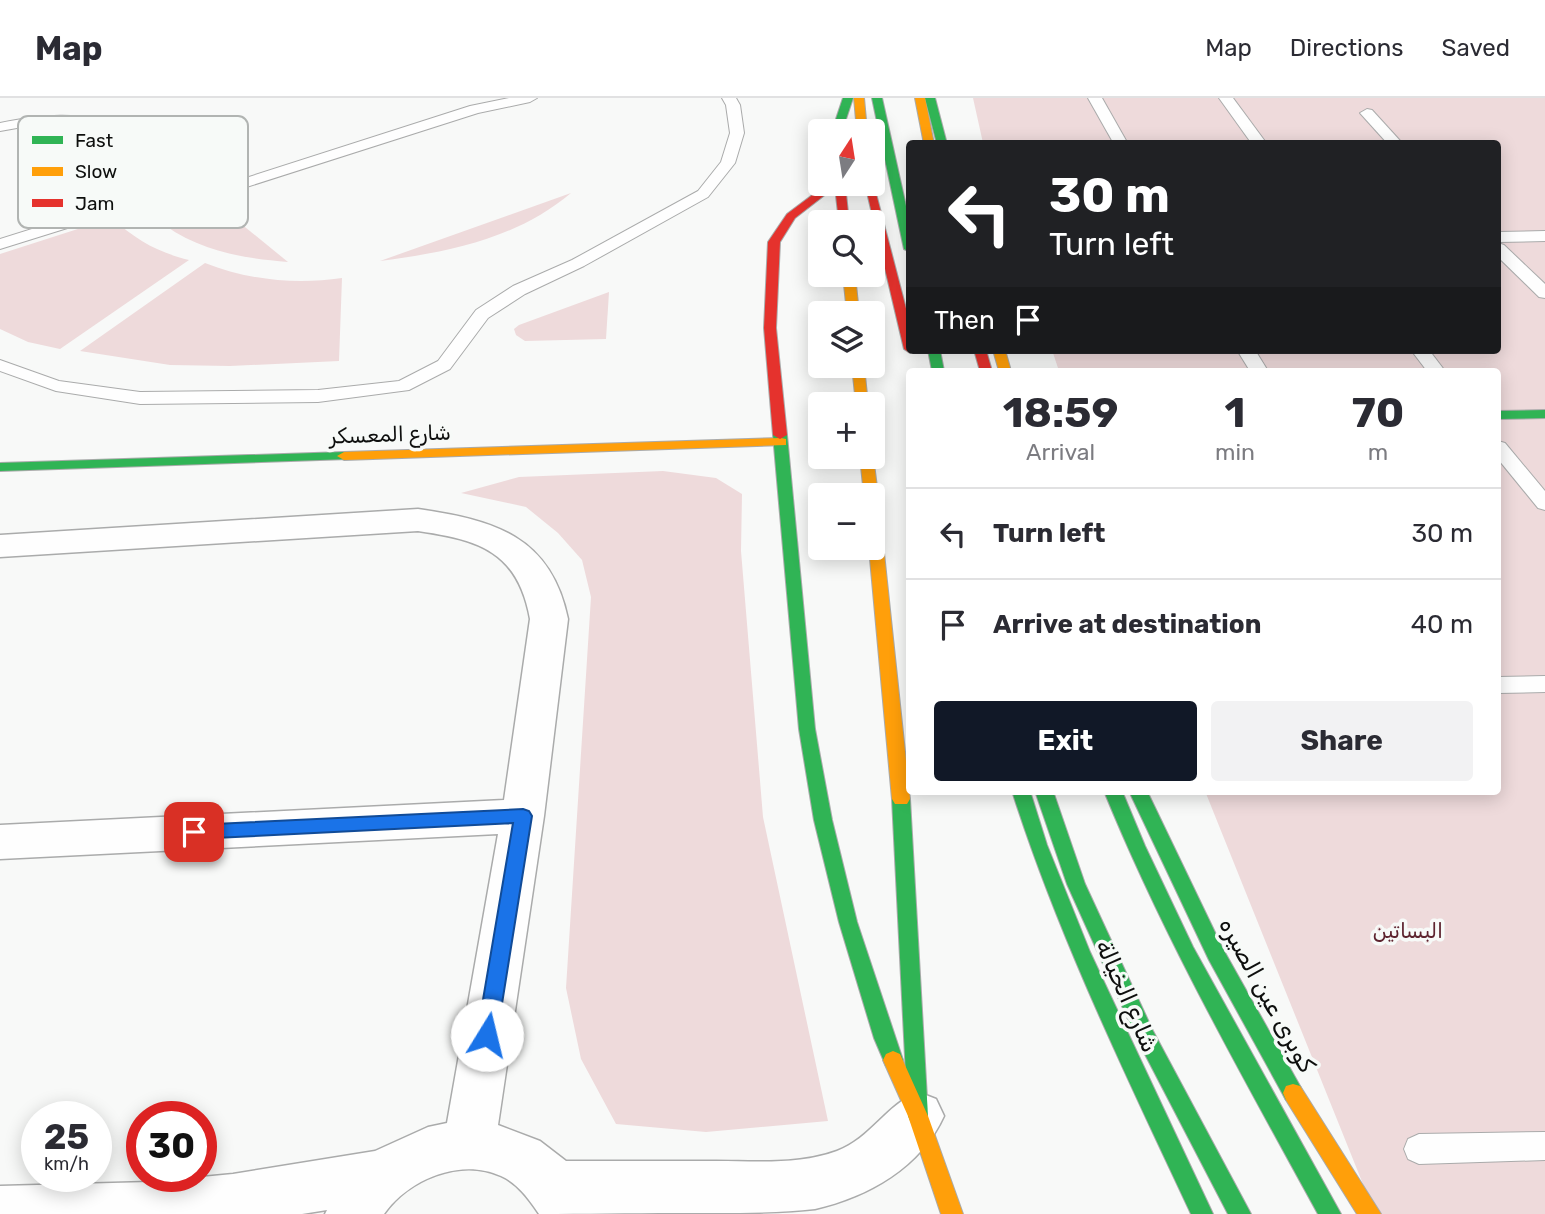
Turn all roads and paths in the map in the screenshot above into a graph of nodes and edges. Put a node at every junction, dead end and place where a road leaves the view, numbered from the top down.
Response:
1 (530, 98) edge
2 (729, 98) edge
3 (848, 98) edge
4 (859, 98) edge
5 (877, 98) edge
6 (920, 98) edge
7 (930, 98) edge
8 (1095, 98) edge
9 (1226, 98) edge
10 (1367, 113) dead end
11 (842, 119) edge
12 (861, 119) edge
13 (18, 125) edge
14 (0, 127) edge
15 (928, 140) edge
16 (941, 140) edge
17 (1119, 140) edge
18 (1257, 140) edge
19 (1392, 140) edge
20 (248, 182) edge
21 (817, 196) edge
22 (873, 196) edge
23 (51, 228) edge
24 (906, 231) edge
25 (1545, 236) edge
26 (1501, 237) edge
27 (0, 244) edge
28 (1501, 251) edge
29 (1545, 293) edge
30 (906, 332) edge
31 (1423, 354) edge
32 (0, 365) edge
33 (1434, 368) edge
34 (1545, 414) edge
35 (1501, 415) edge
36 (781, 442) junction
37 (1501, 451) edge
38 (0, 467) edge
39 (1545, 503) edge
40 (0, 546) edge
41 (878, 560) edge
42 (1545, 684) edge
43 (1501, 685) edge
44 (1022, 795) edge
45 (1045, 795) edge
46 (1115, 795) edge
47 (1140, 795) edge
48 (523, 816) junction
49 (0, 842) edge
50 (918, 1116) junction
51 (469, 1144) junction
52 (1545, 1146) edge
53 (1419, 1150) dead end
54 (387, 1174) junction
55 (563, 1201) edge
56 (0, 1212) edge
57 (352, 1214) edge
58 (952, 1214) edge
59 (1202, 1214) edge
60 (1240, 1214) edge
61 (1330, 1214) edge
62 (1370, 1214) edge

1 - 20 lane
2 - 32 lane
3 - 11 main road
4 - 12 main road
5 - 24 main road
6 - 15 main road
7 - 16 main road
8 - 17 lane
9 - 18 lane
10 - 19 lane
13 - 14 lane
21 - 36 main road
22 - 30 main road
23 - 27 lane
25 - 26 lane
28 - 29 lane
31 - 33 lane
34 - 35 main road
36 - 38 main road, شارع المعسكر
36 - 50 main road
37 - 39 lane
40 - 48 street
41 - 50 main road
42 - 43 lane
44 - 59 main road, شارع الخيالة
45 - 60 main road
46 - 61 main road
47 - 62 main road, كوبرى عين الصيره
48 - 49 street
48 - 51 street
50 - 55 street
50 - 58 main road
51 - 54 street
51 - 55 street
52 - 53 lane
54 - 56 street
54 - 57 street

